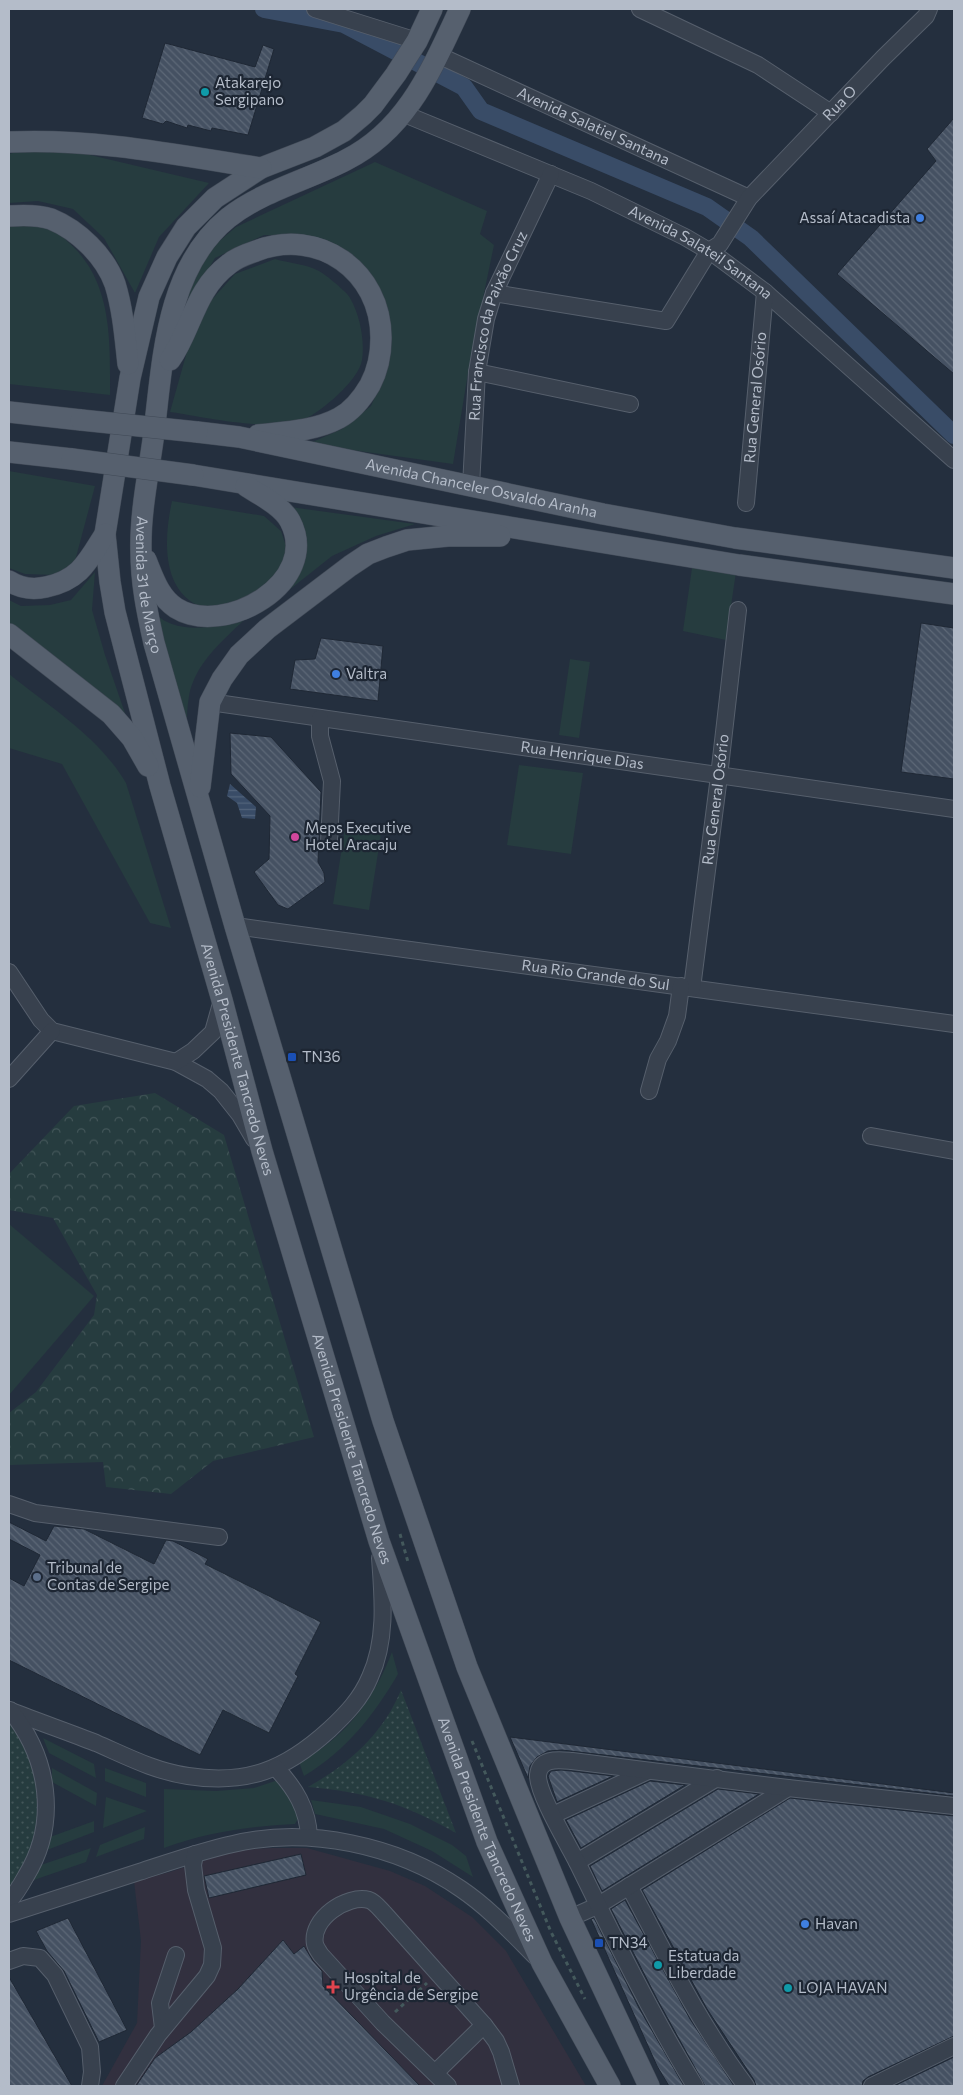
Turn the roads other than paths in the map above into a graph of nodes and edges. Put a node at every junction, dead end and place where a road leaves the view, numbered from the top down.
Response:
1 (315, 9) edge
2 (432, 9) edge
3 (460, 9) edge
4 (640, 9) edge
5 (922, 11) edge
6 (413, 46) junction
7 (437, 59) junction
8 (402, 113) junction
9 (831, 113) junction
10 (9, 142) edge
11 (261, 168) junction
12 (551, 174) junction
13 (749, 198) junction
14 (9, 216) edge
15 (715, 248) junction
16 (765, 292) junction
17 (494, 293) junction
18 (162, 370) junction
19 (477, 372) junction
20 (130, 378) junction
21 (9, 402) edge
22 (630, 404) dead end
23 (9, 412) edge
24 (43, 415) junction
25 (239, 437) junction
26 (9, 452) edge
27 (954, 460) edge
28 (237, 481) junction
29 (471, 486) junction
30 (746, 503) dead end
31 (530, 531) junction
32 (105, 534) junction
33 (141, 549) junction
34 (954, 568) edge
35 (9, 581) edge
36 (954, 594) edge
37 (738, 610) dead end
38 (9, 634) edge
39 (210, 702) junction
40 (320, 718) junction
41 (719, 776) junction
42 (160, 786) junction
43 (198, 797) junction
44 (954, 809) edge
45 (329, 842) dead end
46 (235, 926) junction
47 (9, 972) edge
48 (686, 987) junction
49 (222, 1000) junction
50 (954, 1024) edge
51 (52, 1031) junction
52 (176, 1062) junction
53 (9, 1079) edge
54 (649, 1091) dead end
55 (872, 1136) dead end
56 (262, 1151) junction
57 (954, 1151) edge
58 (9, 1504) edge
59 (218, 1537) dead end
60 (379, 1541) junction
61 (10, 1710) edge
62 (276, 1768) junction
63 (648, 1771) junction
64 (717, 1778) junction
65 (788, 1788) junction
66 (954, 1806) edge
67 (553, 1815) junction
68 (309, 1837) junction
69 (195, 1854) junction
70 (577, 1862) junction
71 (629, 1886) junction
72 (9, 1901) edge
73 (598, 1906) junction
74 (9, 1914) edge
75 (570, 1918) junction
76 (176, 1955) dead end
77 (9, 1961) edge
78 (542, 1963) junction
79 (484, 2025) junction
80 (163, 2028) junction
81 (954, 2046) edge
82 (435, 2073) junction
83 (90, 2086) edge
84 (124, 2086) edge
85 (448, 2086) edge
86 (511, 2086) edge
87 (610, 2086) edge
88 (648, 2086) edge
89 (695, 2086) edge
90 (746, 2086) edge
91 (872, 2086) edge

1 - 6 street
2 - 6 main road
3 - 7 main road, Avenida 31 de Março
4 - 9 street
5 - 9 street, Rua O
6 - 11 main road
7 - 8 main road, Avenida 31 de Março
7 - 13 street, Avenida Salatiel Santana
8 - 12 street, Avenida Salateil Santana
8 - 18 main road, Avenida 31 de Março
9 - 13 street, Rua O
10 - 11 main road
11 - 20 main road
12 - 15 street, Avenida Salateil Santana
12 - 17 street, Rua Francisco da Paixão Cruz
13 - 15 street, Rua O
14 - 20 main road
15 - 16 street, Avenida Salateil Santana
15 - 17 street, Rua O
16 - 27 street, Avenida Salateil Santana
16 - 30 street, Rua General Osório
17 - 19 street, Rua Francisco da Paixão Cruz
18 - 25 main road
18 - 33 main road, Avenida 31 de Março
19 - 22 street
19 - 29 street, Rua Francisco da Paixão Cruz
20 - 32 main road, Avenida 31 de Março
21 - 24 main road
23 - 24 main road, Avenida Chanceler Osvaldo Aranha
24 - 25 main road, Avenida Chanceler Osvaldo Aranha, bridge
25 - 29 main road, Avenida Chanceler Osvaldo Aranha
26 - 28 main road, Avenida Chanceler Osvaldo Aranha, bridge
28 - 31 main road, Avenida Chanceler Osvaldo Aranha
28 - 33 main road
29 - 34 main road, Avenida Chanceler Osvaldo Aranha
31 - 36 main road, Avenida Chanceler Osvaldo Aranha
31 - 39 main road
32 - 35 main road
32 - 42 main road, Avenida 31 de Março
33 - 43 main road, Avenida 31 de Março
37 - 41 street, Rua General Osório
38 - 42 main road
39 - 40 street, Rua Henrique Dias
39 - 43 main road
40 - 41 street, Rua Henrique Dias
40 - 45 street
41 - 44 street, Rua Henrique Dias
41 - 48 street, Rua General Osório
42 - 49 main road, Avenida Presidente Tancredo Neves
43 - 46 main road
46 - 48 street, Rua Rio Grande do Sul
46 - 75 main road
47 - 51 street
48 - 50 street, Rua Rio Grande do Sul
48 - 54 street, Rua General Osório
49 - 52 street
49 - 56 main road, Avenida Presidente Tancredo Neves
51 - 52 street
51 - 53 street
52 - 56 street
55 - 57 street
56 - 60 main road, Avenida Presidente Tancredo Neves
58 - 59 street
60 - 62 street
60 - 78 main road, Avenida Presidente Tancredo Neves
61 - 62 street
61 - 72 street
62 - 68 street
63 - 64 street
63 - 67 street
63 - 67 street
64 - 65 street
64 - 70 street
65 - 66 street
65 - 71 street
67 - 70 street
68 - 69 street
68 - 78 street
69 - 74 street
69 - 80 street
70 - 73 street
71 - 73 street
71 - 90 street
73 - 75 street
73 - 89 street
75 - 88 main road
76 - 80 street
77 - 83 street
78 - 87 main road, Avenida Presidente Tancredo Neves
79 - 82 street
79 - 82 street
79 - 86 street
80 - 84 street
81 - 91 street
82 - 85 street

